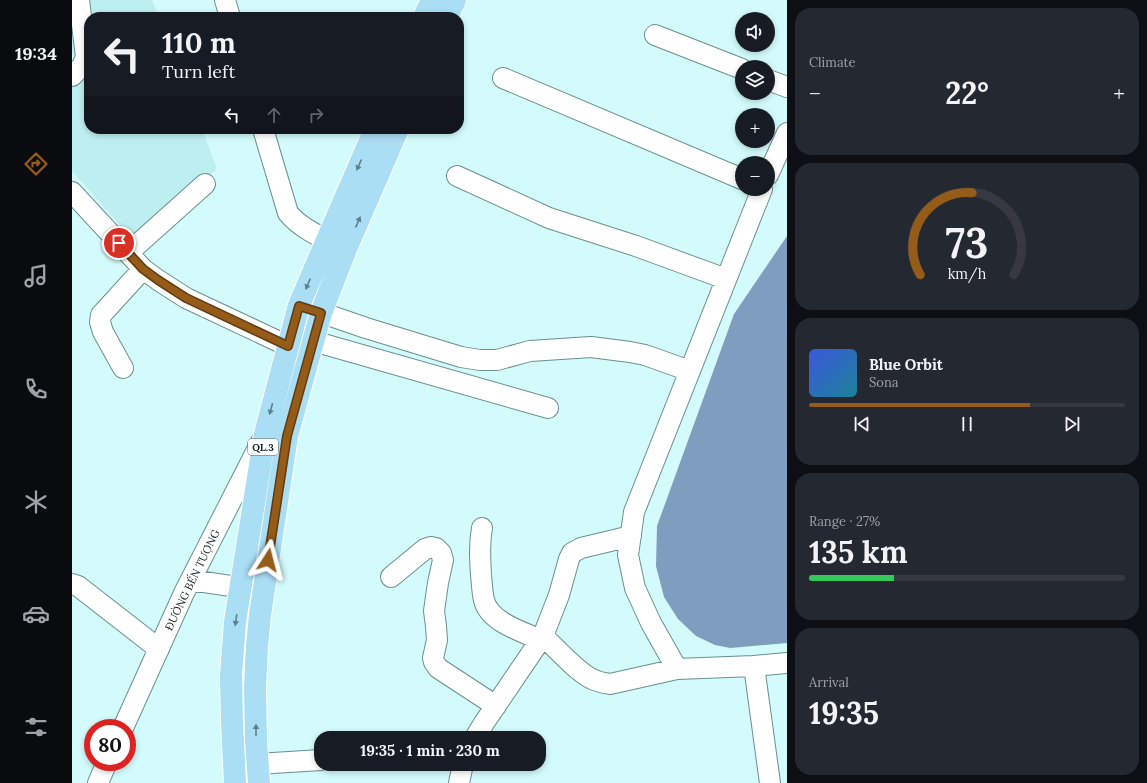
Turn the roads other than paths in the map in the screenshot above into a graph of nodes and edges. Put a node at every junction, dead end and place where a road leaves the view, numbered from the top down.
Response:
1 (79, 0) edge
2 (225, 0) edge
3 (432, 0) edge
4 (454, 0) edge
5 (229, 12) edge
6 (426, 12) edge
7 (449, 12) edge
8 (84, 33) edge
9 (655, 35) dead end
10 (84, 64) edge
11 (735, 67) edge
12 (72, 76) edge
13 (503, 78) dead end
14 (775, 83) edge
15 (787, 87) edge
16 (787, 133) edge
17 (264, 134) edge
18 (373, 134) edge
19 (396, 134) edge
20 (775, 160) edge
21 (457, 176) dead end
22 (735, 176) edge
23 (205, 184) dead end
24 (72, 192) edge
25 (759, 196) edge
26 (327, 240) junction
27 (346, 249) junction
28 (128, 253) junction
29 (143, 269) junction
30 (726, 279) junction
31 (299, 306) junction
32 (321, 313) junction
33 (313, 341) junction
34 (288, 346) junction
35 (123, 368) dead end
36 (690, 371) junction
37 (548, 408) dead end
38 (265, 434) junction
39 (482, 528) dead end
40 (631, 536) junction
41 (391, 577) dead end
42 (191, 580) junction
43 (72, 584) edge
44 (241, 588) junction
45 (264, 591) junction
46 (542, 638) junction
47 (159, 649) junction
48 (787, 663) edge
49 (754, 666) junction
50 (677, 669) junction
51 (496, 706) junction
52 (127, 719) edge
53 (480, 731) edge
54 (314, 762) edge
55 (103, 771) edge
56 (462, 771) edge
57 (258, 774) edge
58 (775, 781) edge
59 (98, 783) edge
60 (235, 783) edge
61 (459, 783) edge

1 - 8 street
2 - 5 street
3 - 6 highway
4 - 7 highway
9 - 11 street
10 - 12 street
13 - 22 street
14 - 15 street
16 - 20 street
17 - 26 street
18 -> 26 highway, QL.3
27 -> 19 highway, QL.3
21 - 30 street
23 - 28 street
24 - 28 street
25 - 30 street
26 - 27 street
26 -> 31 highway, QL.3
27 - 32 highway, QL.3
28 - 29 street
29 - 34 street
29 - 35 street
30 - 36 street
31 - 32 street
31 - 34 highway, QL.3
32 - 33 highway, QL.3
32 - 36 street
33 - 37 street
33 - 45 highway, QL.3
34 -> 38 highway, QL.3
36 - 40 street
38 - 42 street, ĐƯỜNG BẾN TƯỢNG
38 - 44 highway, QL.3
39 - 46 street
40 - 46 street
40 - 50 street
41 - 51 street
42 - 44 street
42 - 47 street, ĐƯỜNG BẾN TƯỢNG
43 - 47 street
44 - 45 street
44 -> 60 highway, QL.3
57 -> 45 highway, QL.3
46 - 50 street
46 - 51 street
47 - 52 street, ĐƯỜNG BẾN TƯỢNG
48 - 49 street
49 - 50 street
49 - 58 street
51 - 53 street
54 - 57 street
55 - 59 street
56 - 61 street

